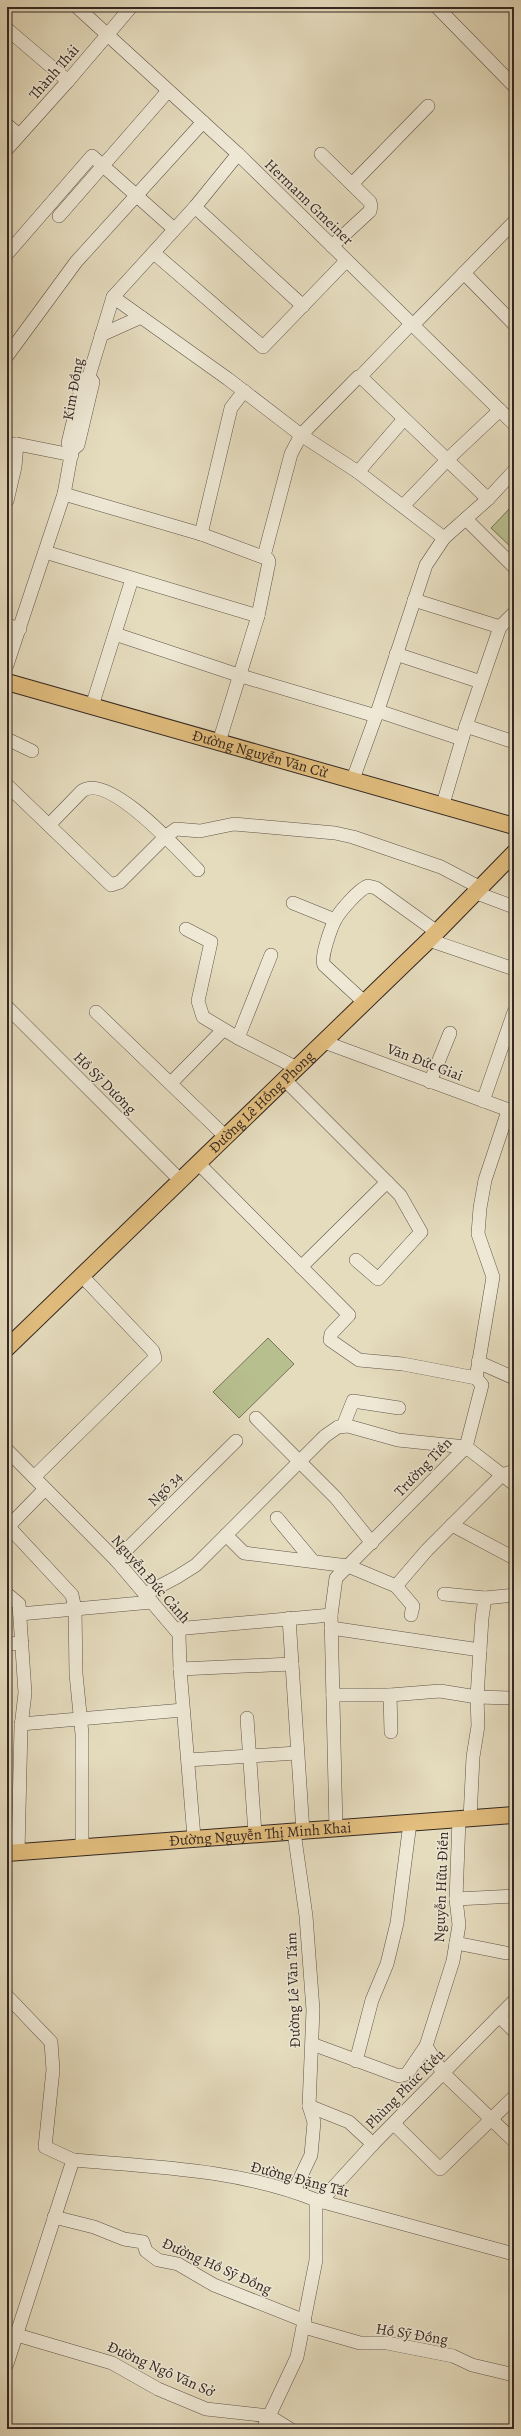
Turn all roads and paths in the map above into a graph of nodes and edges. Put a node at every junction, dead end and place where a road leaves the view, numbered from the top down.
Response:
1 (78, 7) edge
2 (131, 7) edge
3 (437, 7) edge
4 (7, 29) edge
5 (108, 34) junction
6 (68, 81) junction
7 (514, 86) edge
8 (168, 91) junction
9 (428, 106) dead end
10 (203, 122) junction
11 (7, 125) edge
12 (19, 135) junction
13 (7, 149) edge
14 (238, 154) junction
15 (321, 154) dead end
16 (103, 165) junction
17 (352, 184) junction
18 (136, 195) junction
19 (195, 207) junction
20 (59, 216) dead end
21 (514, 222) edge
22 (174, 229) junction
23 (332, 246) junction
24 (154, 252) junction
25 (7, 254) edge
26 (346, 261) junction
27 (464, 273) junction
28 (113, 297) junction
29 (303, 306) junction
30 (141, 317) junction
31 (412, 324) junction
32 (514, 324) edge
33 (101, 335) junction
34 (7, 356) edge
35 (360, 377) junction
36 (244, 391) junction
37 (500, 410) junction
38 (404, 419) junction
39 (514, 424) edge
40 (301, 435) junction
41 (12, 444) edge
42 (72, 452) junction
43 (448, 459) junction
44 (514, 471) edge
45 (358, 472) junction
46 (64, 494) junction
47 (488, 500) junction
48 (7, 501) edge
49 (404, 505) junction
50 (466, 519) junction
51 (202, 534) junction
52 (444, 538) junction
53 (45, 552) junction
54 (264, 556) junction
55 (514, 567) edge
56 (132, 579) junction
57 (414, 600) junction
58 (514, 613) edge
59 (258, 616) junction
60 (7, 625) edge
61 (500, 627) junction
62 (20, 629) junction
63 (115, 634) junction
64 (396, 654) junction
65 (7, 665) edge
66 (238, 675) junction
67 (7, 682) edge
68 (481, 682) junction
69 (92, 706) junction
70 (377, 714) junction
71 (466, 726) junction
72 (7, 739) edge
73 (462, 739) junction
74 (220, 742) junction
75 (514, 742) edge
76 (32, 751) dead end
77 (353, 779) junction
78 (9, 791) edge
79 (443, 804) junction
80 (146, 810) dead end
81 (49, 825) junction
82 (514, 826) edge
83 (176, 829) junction
84 (165, 837) junction
85 (514, 853) edge
86 (198, 870) dead end
87 (476, 889) junction
88 (293, 903) dead end
89 (514, 907) edge
90 (335, 920) junction
91 (186, 929) dead end
92 (433, 936) junction
93 (271, 955) dead end
94 (514, 969) edge
95 (364, 1002) junction
96 (7, 1007) edge
97 (96, 1012) dead end
98 (514, 1012) edge
99 (223, 1030) junction
100 (450, 1033) dead end
101 (238, 1038) junction
102 (324, 1042) junction
103 (297, 1068) junction
104 (285, 1080) junction
105 (430, 1082) junction
106 (171, 1083) junction
107 (483, 1101) junction
108 (511, 1112) edge
109 (226, 1137) junction
110 (199, 1164) junction
111 (181, 1181) junction
112 (387, 1182) junction
113 (356, 1260) dead end
114 (301, 1267) junction
115 (82, 1276) junction
116 (7, 1348) edge
117 (478, 1362) junction
118 (476, 1378) junction
119 (514, 1378) edge
120 (399, 1408) dead end
121 (256, 1418) dead end
122 (343, 1426) junction
123 (236, 1441) dead end
124 (466, 1447) junction
125 (7, 1450) edge
126 (299, 1461) junction
127 (508, 1473) edge
128 (34, 1477) junction
129 (514, 1484) edge
130 (45, 1489) junction
131 (278, 1518) dead end
132 (452, 1525) junction
133 (8, 1526) edge
134 (226, 1535) junction
135 (372, 1542) junction
136 (514, 1558) edge
137 (116, 1560) junction
138 (312, 1560) junction
139 (348, 1566) junction
140 (396, 1586) junction
141 (7, 1594) edge
142 (444, 1594) dead end
143 (514, 1595) edge
144 (148, 1598) junction
145 (485, 1598) junction
146 (75, 1609) junction
147 (20, 1614) junction
148 (330, 1615) junction
149 (411, 1615) dead end
150 (290, 1618) junction
151 (175, 1628) junction
152 (331, 1628) junction
153 (22, 1643) junction
154 (7, 1644) edge
155 (480, 1650) junction
156 (292, 1664) junction
157 (180, 1669) junction
158 (333, 1695) junction
159 (390, 1695) junction
160 (477, 1697) junction
161 (514, 1698) edge
162 (183, 1710) junction
163 (80, 1718) junction
164 (247, 1718) dead end
165 (21, 1724) junction
166 (391, 1732) dead end
167 (297, 1753) junction
168 (249, 1756) junction
169 (188, 1760) junction
170 (514, 1815) edge
171 (465, 1819) junction
172 (410, 1823) junction
173 (336, 1829) junction
174 (298, 1832) junction
175 (255, 1834) junction
176 (194, 1837) junction
177 (82, 1846) junction
178 (12, 1852) edge
179 (514, 1896) edge
180 (456, 1899) junction
181 (456, 1943) junction
182 (506, 1953) dead end
183 (7, 1996) edge
184 (514, 2001) edge
185 (499, 2016) junction
186 (514, 2031) edge
187 (312, 2044) junction
188 (426, 2046) junction
189 (356, 2061) junction
190 (444, 2072) junction
191 (514, 2097) edge
192 (309, 2106) junction
193 (490, 2120) junction
194 (394, 2124) junction
195 (514, 2141) edge
196 (372, 2144) junction
197 (73, 2160) junction
198 (294, 2191) junction
199 (318, 2201) junction
200 (54, 2216) junction
201 (514, 2254) edge
202 (304, 2324) junction
203 (17, 2335) junction
204 (7, 2364) edge
205 (514, 2375) edge
206 (268, 2416) junction
207 (263, 2429) edge
208 (290, 2429) edge

1 - 5 street, Hermann Gmeiner
2 - 5 street, Thành Thái
3 - 7 street
4 - 6 street
5 - 6 street, Thành Thái
5 - 8 street, Hermann Gmeiner
6 - 12 street, Thành Thái
8 - 10 street, Hermann Gmeiner
8 - 16 street
9 - 17 street
10 - 14 street, Hermann Gmeiner
10 - 18 street
11 - 12 street
12 - 13 street, Thành Thái
14 - 19 street, Kim Đồng
14 - 23 street, Hermann Gmeiner
15 - 17 street
16 - 18 street
16 - 20 street
16 - 25 street
17 - 23 street
18 - 22 street
18 - 34 street
19 - 22 street, Kim Đồng
19 - 29 street
21 - 27 street
22 - 24 street, Kim Đồng
23 - 26 street, Hermann Gmeiner
24 - 28 street, Kim Đồng
24 - 29 street
26 - 29 street
26 - 31 street, Hermann Gmeiner
27 - 31 street
27 - 32 street
28 - 30 street
28 - 33 street, Kim Đồng
30 - 33 street
30 - 36 street
31 - 35 street
31 - 37 street, Hermann Gmeiner
33 - 42 street, Kim Đồng
35 - 38 street
35 - 40 street
36 - 40 street
36 - 51 street
37 - 39 street, Hermann Gmeiner
37 - 43 street
38 - 43 street
38 - 45 street
40 - 45 street
40 - 54 street
41 - 42 street
41 - 48 street
42 - 46 street
43 - 47 street
43 - 49 street
44 - 47 street
45 - 49 street
46 - 51 street
46 - 53 street
47 - 50 street
49 - 52 street
50 - 52 street
50 - 55 street
51 - 54 street
52 - 57 street
53 - 56 street
53 - 62 street
54 - 59 street
56 - 59 street
56 - 63 street
57 - 61 street
57 - 64 street
58 - 61 street
59 - 66 street
60 - 62 street
61 - 68 street
62 - 65 street
63 - 66 street
63 - 69 street
64 - 68 street
64 - 70 street
66 - 70 street
66 - 74 street
67 - 69 main road, Đường Nguyễn Văn Cừ
68 - 71 street
69 - 74 main road, Đường Nguyễn Văn Cừ
70 - 73 street
70 - 77 street
71 - 73 street
71 - 75 street
72 - 76 street
73 - 79 street
74 - 77 main road, Đường Nguyễn Văn Cừ
77 - 79 main road, Đường Nguyễn Văn Cừ
78 - 81 street
79 - 82 main road, Đường Nguyễn Văn Cừ
80 - 83 street
81 - 84 street
81 - 84 street
83 - 84 street
83 - 87 street
84 - 86 street
85 - 87 main road, Đường Lê Hồng Phong
87 - 89 street
87 - 92 main road, Đường Lê Hồng Phong
88 - 90 street
90 - 92 street
90 - 95 street
91 - 99 street
92 - 94 street
92 - 95 main road, Đường Lê Hồng Phong
93 - 101 street
95 - 102 main road, Đường Lê Hồng Phong
96 - 111 street, Hồ Sỹ Dương
97 - 106 street
98 - 107 street
99 - 101 street
99 - 106 street
100 - 105 street
101 - 103 street
102 - 103 main road, Đường Lê Hồng Phong
102 - 105 street, Văn Đức Giai
103 - 104 main road, Đường Lê Hồng Phong
104 - 109 main road, Đường Lê Hồng Phong
104 - 112 street
105 - 107 street, Văn Đức Giai
106 - 109 street
107 - 108 street, Văn Đức Giai
108 - 117 street, Trường Tiến
109 - 110 main road, Đường Lê Hồng Phong
110 - 111 main road, Đường Lê Hồng Phong
110 - 114 street
111 - 115 main road, Đường Lê Hồng Phong
112 - 113 street
112 - 114 street
114 - 118 street
115 - 116 main road, Đường Lê Hồng Phong
115 - 128 street
117 - 118 street, Trường Tiến
117 - 119 street
118 - 124 street, Trường Tiến
120 - 122 street
121 - 126 street
122 - 124 street
122 - 126 street
123 - 137 street, Ngõ 34
124 - 127 street
124 - 135 street, Trường Tiến
125 - 128 street, Nguyễn Đức Cảnh
126 - 134 street
126 - 135 street
127 - 129 street
127 - 132 street
128 - 130 street, Nguyễn Đức Cảnh
130 - 133 street
130 - 137 street, Nguyễn Đức Cảnh
131 - 138 street
132 - 136 street
132 - 140 street
133 - 146 street
134 - 138 street
134 - 144 street
135 - 139 street, Trường Tiến
137 - 144 street, Nguyễn Đức Cảnh
138 - 139 street
139 - 140 street
139 - 148 street, Trường Tiến
140 - 149 street
141 - 147 street
142 - 145 street
143 - 145 street
144 - 146 street
144 - 151 street, Nguyễn Đức Cảnh
145 - 155 street, Nguyễn Hữu Điền
146 - 147 street
146 - 163 street
147 - 153 street
148 - 150 street
148 - 152 street, Trường Tiến
150 - 151 street
150 - 156 street, Đường Lê Văn Tám
151 - 157 street, Nguyễn Đức Cảnh
152 - 155 street
152 - 158 street, Trường Tiến
153 - 154 street
153 - 165 street
155 - 160 street, Nguyễn Hữu Điền
156 - 157 street
156 - 167 street, Đường Lê Văn Tám
157 - 162 street, Nguyễn Đức Cảnh
158 - 159 street
158 - 173 street, Trường Tiến
159 - 160 street
159 - 166 street
160 - 161 street
160 - 171 street, Nguyễn Hữu Điền
162 - 163 street
162 - 169 street, Nguyễn Đức Cảnh
163 - 165 street
163 - 177 street
164 - 168 street
165 - 178 street
167 - 168 street
167 - 174 street, Đường Lê Văn Tám
168 - 169 street
168 - 175 street
169 - 176 street, Nguyễn Đức Cảnh
170 - 171 main road, Đường Nguyễn Thị Minh Khai
171 - 172 main road, Đường Nguyễn Thị Minh Khai
171 - 180 street, Nguyễn Hữu Điền
172 - 173 main road, Đường Nguyễn Thị Minh Khai
172 - 189 street
173 - 174 main road, Đường Nguyễn Thị Minh Khai
174 - 175 main road, Đường Nguyễn Thị Minh Khai
174 - 187 street, Đường Lê Văn Tám
175 - 176 main road, Đường Nguyễn Thị Minh Khai
176 - 177 main road, Đường Nguyễn Thị Minh Khai
177 - 178 main road, Đường Nguyễn Thị Minh Khai
179 - 180 street
180 - 181 street, Nguyễn Hữu Điền
181 - 182 street
181 - 188 street, Nguyễn Hữu Điền
183 - 197 street
184 - 185 street, Phùng Phúc Kiều
185 - 186 street
185 - 190 street, Phùng Phúc Kiều
187 - 189 street, Nguyễn Hữu Điền
187 - 192 street, Đường Lê Văn Tám
188 - 189 street, Nguyễn Hữu Điền
188 - 190 street
190 - 193 street
190 - 194 street, Phùng Phúc Kiều
191 - 193 street
192 - 196 street
192 - 198 street, Đường Lê Văn Tám
193 - 194 street
193 - 195 street
194 - 196 street, Phùng Phúc Kiều
196 - 199 street, Phùng Phúc Kiều
197 - 198 street, Đường Đặng Tất
197 - 200 street
198 - 199 street, Đường Đặng Tất
199 - 201 street, Đường Đặng Tất
199 - 202 street
200 - 202 street, Đường Hồ Sỹ Đồng
200 - 203 street
202 - 205 street, Hồ Sỹ Đồng
202 - 206 street
203 - 204 street
203 - 206 street, Đường Ngô Văn Sở
206 - 207 street
206 - 208 street, Đường Ngô Văn Sở

